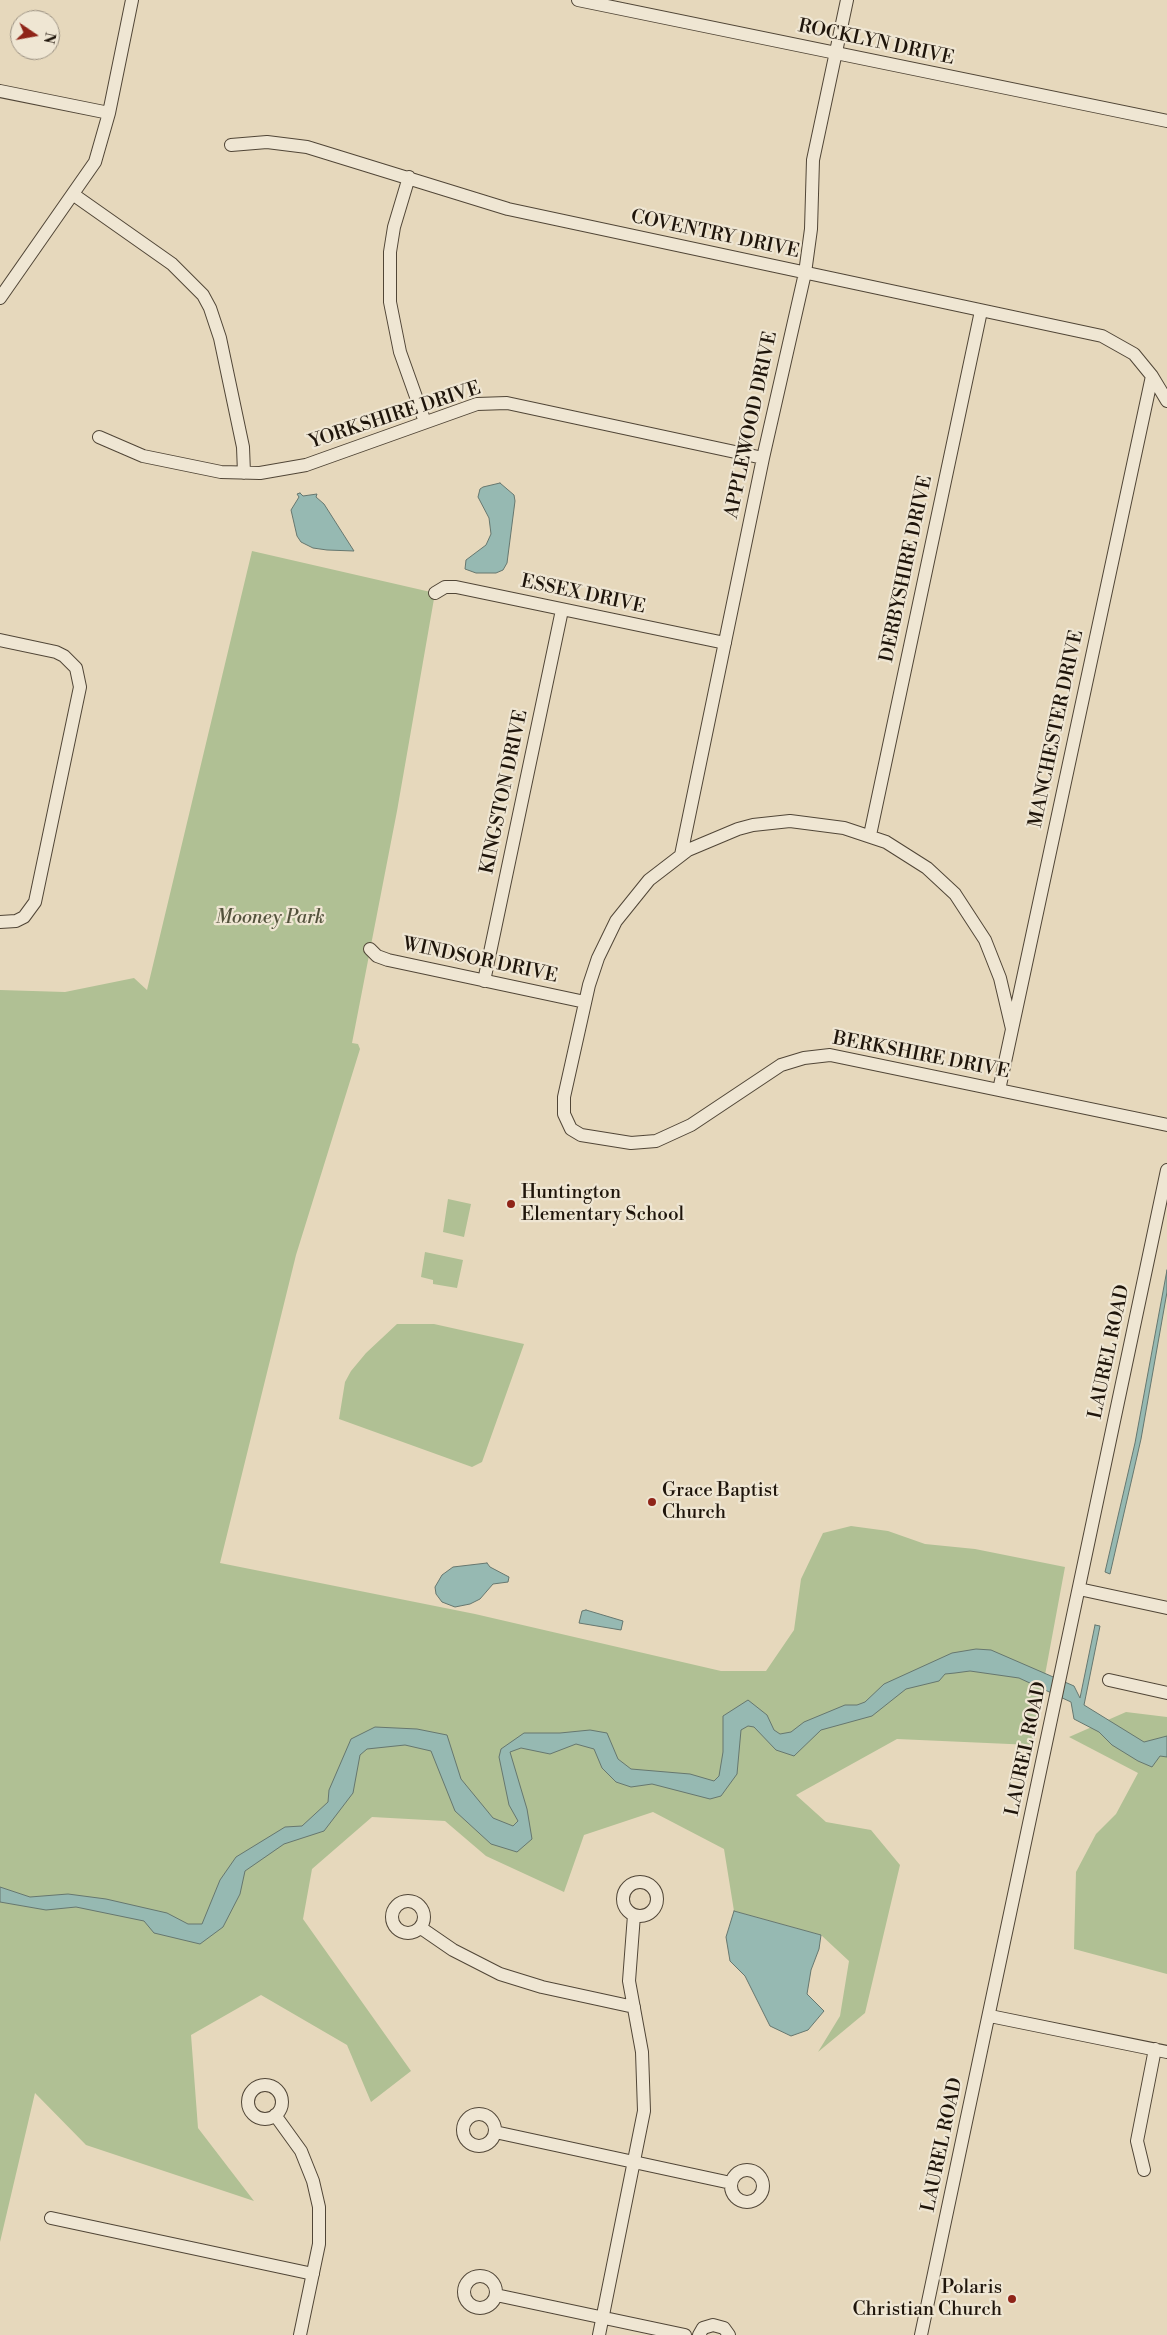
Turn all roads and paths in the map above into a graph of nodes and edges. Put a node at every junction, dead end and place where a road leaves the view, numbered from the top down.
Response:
1 (132, 0) edge
2 (578, 0) edge
3 (846, 0) edge
4 (836, 53) junction
5 (0, 91) edge
6 (109, 114) junction
7 (1167, 122) edge
8 (230, 145) dead end
9 (409, 177) junction
10 (74, 195) junction
11 (805, 273) junction
12 (0, 298) edge
13 (981, 311) junction
14 (1152, 376) junction
15 (1167, 401) edge
16 (425, 422) junction
17 (99, 437) dead end
18 (763, 458) junction
19 (244, 473) junction
20 (435, 593) dead end
21 (562, 610) junction
22 (0, 640) edge
23 (725, 643) junction
24 (870, 835) junction
25 (681, 856) junction
26 (0, 922) edge
27 (370, 949) dead end
28 (484, 981) junction
29 (585, 1002) junction
30 (1012, 1029) junction
31 (999, 1090) junction
32 (1167, 1125) edge
33 (1167, 1170) edge
34 (1079, 1589) junction
35 (1167, 1608) edge
36 (1109, 1680) dead end
37 (1167, 1693) edge
38 (634, 1915) dead end
39 (421, 1928) dead end
40 (634, 2007) junction
41 (990, 2016) junction
42 (1161, 2051) edge
43 (275, 2115) dead end
44 (495, 2132) dead end
45 (635, 2162) junction
46 (1144, 2170) dead end
47 (730, 2183) dead end
48 (51, 2218) dead end
49 (313, 2274) junction
50 (496, 2295) dead end
51 (603, 2317) junction
52 (300, 2335) edge
53 (599, 2335) edge
54 (685, 2335) edge
55 (699, 2335) edge
56 (729, 2335) edge
57 (921, 2335) edge

1 - 6 street
2 - 4 street, ROCKLYN DRIVE
3 - 4 street, APPLEWOOD DRIVE
4 - 7 street, ROCKLYN DRIVE
4 - 11 street, APPLEWOOD DRIVE
5 - 6 street
6 - 10 street
8 - 9 street, COVENTRY DRIVE
9 - 11 street, COVENTRY DRIVE
9 - 16 street
10 - 12 street
10 - 19 street
11 - 13 street, COVENTRY DRIVE
11 - 18 street, APPLEWOOD DRIVE
13 - 14 street, COVENTRY DRIVE
13 - 24 street, DERBYSHIRE DRIVE
14 - 15 street, COVENTRY DRIVE
14 - 30 street, MANCHESTER DRIVE
16 - 18 street, YORKSHIRE DRIVE
16 - 19 street, YORKSHIRE DRIVE
17 - 19 street, YORKSHIRE DRIVE
18 - 23 street, APPLEWOOD DRIVE
20 - 21 street, ESSEX DRIVE
21 - 23 street, ESSEX DRIVE
21 - 28 street, KINGSTON DRIVE
22 - 26 street
23 - 25 street, APPLEWOOD DRIVE
24 - 25 street
24 - 30 street
25 - 29 street
27 - 28 street, WINDSOR DRIVE
28 - 29 street, WINDSOR DRIVE
29 - 31 street, BERKSHIRE DRIVE
30 - 31 street, MANCHESTER DRIVE
31 - 32 street, BERKSHIRE DRIVE
33 - 34 street, LAUREL ROAD
34 - 35 street
34 - 41 street, LAUREL ROAD
36 - 37 street
38 - 40 street
39 - 40 street
40 - 45 street
41 - 42 street
41 - 57 street, LAUREL ROAD
42 - 46 street
43 - 49 street
44 - 45 street
45 - 47 street
45 - 51 street
48 - 49 street
49 - 52 street
50 - 51 street
51 - 53 street
51 - 54 street
55 - 56 street

